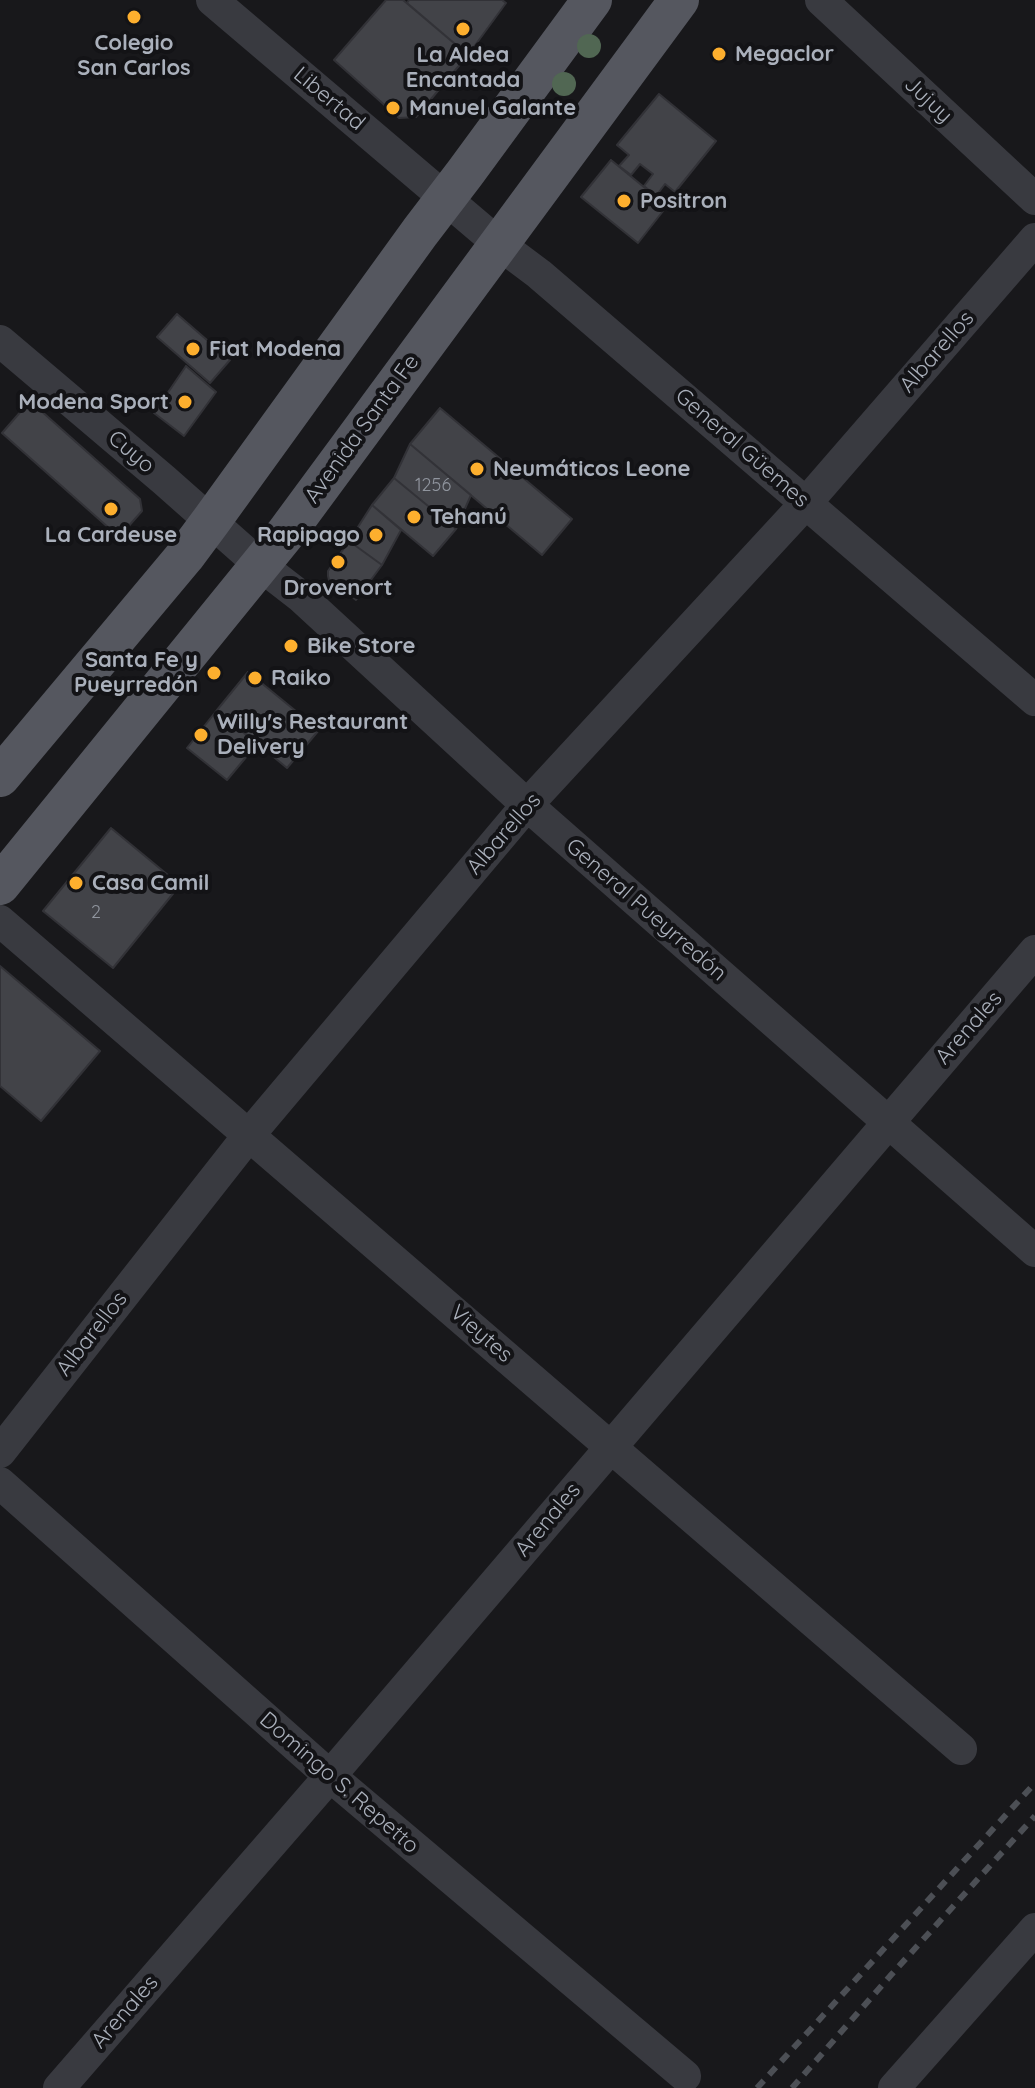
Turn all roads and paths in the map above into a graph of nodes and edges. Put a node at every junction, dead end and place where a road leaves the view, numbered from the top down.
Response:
1 (212, 0) edge
2 (592, 0) edge
3 (679, 0) edge
4 (821, 0) edge
5 (446, 198) junction
6 (1035, 199) edge
7 (1035, 239) edge
8 (499, 244) junction
9 (0, 341) edge
10 (806, 503) junction
11 (211, 521) junction
12 (260, 565) junction
13 (1035, 700) edge
14 (0, 777) edge
15 (527, 805) junction
16 (0, 885) edge
17 (0, 921) edge
18 (1035, 951) edge
19 (888, 1122) junction
20 (249, 1135) junction
21 (1035, 1251) edge
22 (611, 1446) junction
23 (0, 1452) edge
24 (0, 1483) edge
25 (961, 1749) dead end
26 (330, 1776) junction
27 (1035, 1929) edge
28 (685, 2076) dead end
29 (59, 2088) edge
30 (894, 2088) edge

1 - 5 street, Libertad
2 - 5 main road
3 - 8 main road, Avenida Santa Fe
4 - 6 street, Jujuy
5 - 8 street, General Güemes
5 - 11 main road
7 - 10 street, Albarellos
8 - 10 street, General Güemes
8 - 12 main road, Avenida Santa Fe
9 - 11 street, Cuyo
10 - 13 street, General Güemes
10 - 15 street, Albarellos
11 - 12 street, Cuyo
11 - 14 main road
12 - 15 street, General Pueyrredón
12 - 16 main road, Avenida Santa Fe
15 - 19 street, General Pueyrredón
15 - 20 street, Albarellos
17 - 20 street, Vieytes
18 - 19 street, Arenales
19 - 21 street, General Pueyrredón
19 - 22 street, Arenales
20 - 22 street, Vieytes
20 - 23 street, Albarellos
22 - 25 street, Vieytes
22 - 26 street, Arenales
24 - 26 street, Domingo S. Repetto
26 - 28 street, Domingo S. Repetto
26 - 29 street, Arenales
27 - 30 street

